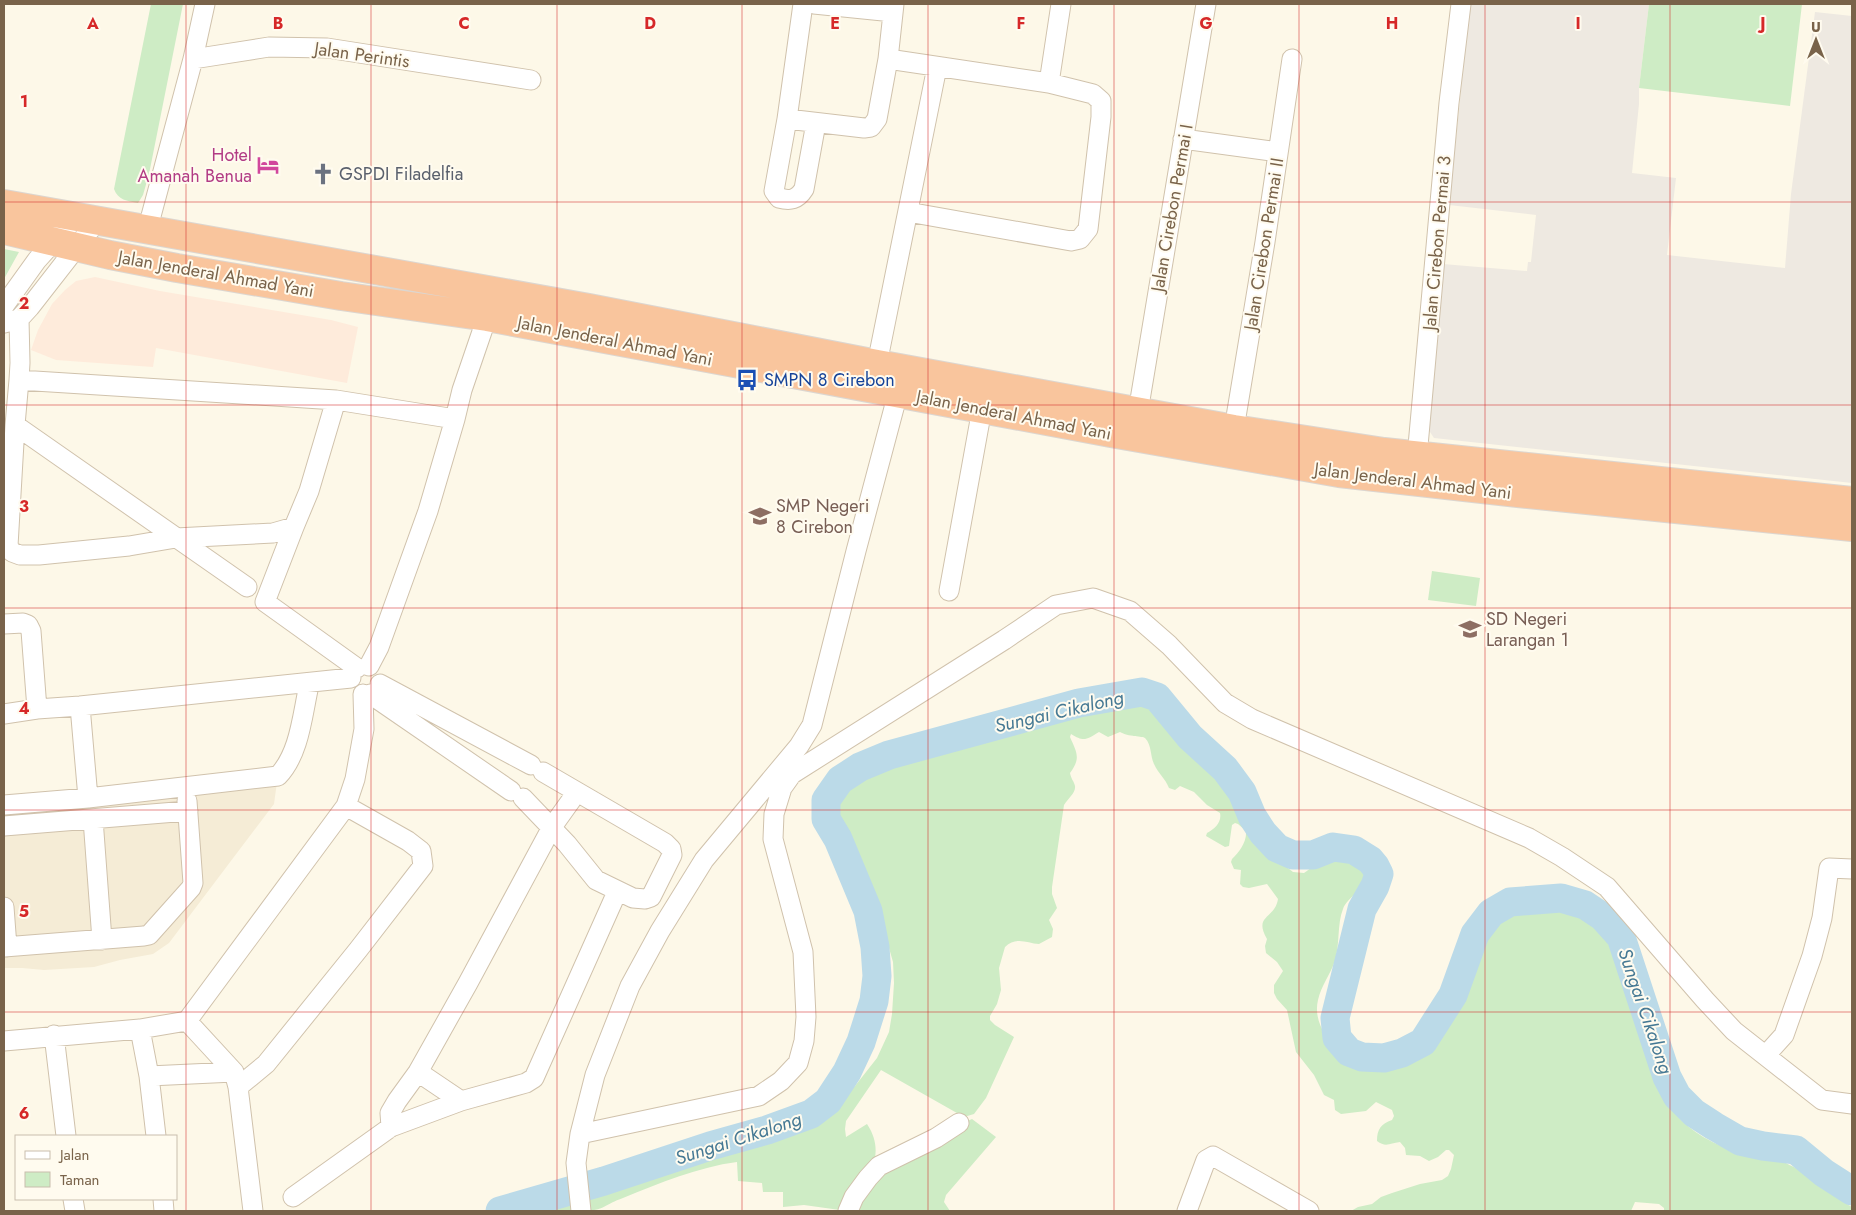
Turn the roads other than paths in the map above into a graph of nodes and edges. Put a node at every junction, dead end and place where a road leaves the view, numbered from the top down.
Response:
1 (205, 4) edge
2 (803, 4) edge
3 (814, 4) edge
4 (1061, 4) edge
5 (1206, 4) edge
6 (1460, 4) edge
7 (893, 8) edge
8 (193, 59) junction
9 (888, 59) junction
10 (1292, 59) dead end
11 (937, 67) junction
12 (531, 80) dead end
13 (1049, 83) junction
14 (787, 120) junction
15 (816, 123) junction
16 (1183, 139) junction
17 (1278, 152) junction
18 (4, 204) edge
19 (908, 212) junction
20 (86, 219) junction
21 (4, 230) edge
22 (147, 230) junction
23 (66, 244) junction
24 (4, 306) edge
25 (487, 317) junction
26 (11, 321) edge
27 (877, 364) junction
28 (18, 380) junction
29 (898, 393) junction
30 (336, 400) junction
31 (982, 409) junction
32 (1138, 412) junction
33 (455, 419) junction
34 (15, 425) junction
35 (1234, 429) junction
36 (1417, 455) junction
37 (1416, 482) junction
38 (1852, 501) edge
39 (294, 527) junction
40 (1852, 527) edge
41 (176, 538) junction
42 (247, 587) dead end
43 (949, 591) dead end
44 (4, 624) edge
45 (359, 670) junction
46 (308, 690) dead end
47 (371, 690) junction
48 (80, 706) junction
49 (37, 709) junction
50 (4, 714) edge
51 (458, 726) junction
52 (441, 742) junction
53 (577, 792) junction
54 (88, 798) junction
55 (4, 805) edge
56 (346, 806) junction
57 (92, 819) junction
58 (4, 826) edge
59 (552, 827) junction
60 (1852, 869) edge
61 (618, 892) junction
62 (4, 907) edge
63 (102, 940) junction
64 (6, 947) edge
65 (187, 1021) junction
66 (140, 1029) junction
67 (54, 1036) junction
68 (4, 1040) edge
69 (1766, 1055) junction
70 (418, 1072) junction
71 (149, 1076) junction
72 (236, 1080) junction
73 (461, 1101) junction
74 (1852, 1104) edge
75 (959, 1123) dead end
76 (391, 1127) junction
77 (580, 1134) junction
78 (66, 1135) edge
79 (156, 1135) edge
80 (293, 1197) dead end
81 (253, 1211) edge
82 (581, 1211) edge
83 (848, 1211) edge
84 (1187, 1211) edge
85 (1309, 1211) edge

1 - 8 street
2 - 14 street
3 - 7 street
4 - 13 street
5 - 16 street, Jalan Cirebon Permai I
6 - 36 street, Jalan Cirebon Permai 3
7 - 9 street
8 - 12 street, Jalan Perintis
8 - 22 street
9 - 11 street
9 - 15 street
10 - 17 street, Jalan Cirebon Permai II
11 - 13 street
11 - 19 street
13 - 19 street
14 - 15 street
14 - 15 street
16 - 17 street
16 - 32 street, Jalan Cirebon Permai I
17 - 35 street, Jalan Cirebon Permai II
18 - 20 highway, Jalan Jenderal Ahmad Yani
19 - 27 street
20 - 22 highway, Jalan Jenderal Ahmad Yani
20 - 23 street
21 - 23 highway, Jalan Jenderal Ahmad Yani
22 - 27 highway, Jalan Jenderal Ahmad Yani
23 - 24 street
23 - 25 highway, Jalan Jenderal Ahmad Yani
23 - 26 street
25 - 29 highway, Jalan Jenderal Ahmad Yani
25 - 33 street
26 - 28 street
27 - 32 highway, Jalan Jenderal Ahmad Yani
28 - 30 street
28 - 34 street
29 - 31 highway, Jalan Jenderal Ahmad Yani
29 - 77 street
30 - 33 street
30 - 39 street
31 - 37 highway, Jalan Jenderal Ahmad Yani
31 - 43 street
32 - 35 highway, Jalan Jenderal Ahmad Yani
33 - 45 street
34 - 41 street
34 - 41 street
35 - 36 highway, Jalan Jenderal Ahmad Yani
36 - 37 street, Jalan Cirebon Permai 3
36 - 38 highway, Jalan Jenderal Ahmad Yani
37 - 40 highway, Jalan Jenderal Ahmad Yani
39 - 41 street
39 - 45 street
41 - 42 street
44 - 49 street
45 - 47 street
45 - 47 street
45 - 48 street
46 - 54 street
47 - 51 street
47 - 52 street
47 - 56 street
48 - 49 street
48 - 54 street
49 - 50 street
51 - 52 street
51 - 53 street
52 - 59 street
53 - 59 street
53 - 61 street
54 - 55 street
56 - 65 street
56 - 72 street
57 - 58 street
57 - 63 street
57 - 63 street
59 - 61 street
59 - 70 street
60 - 69 street
61 - 73 street
62 - 64 street
63 - 64 street
65 - 66 street
65 - 72 street
66 - 67 street
66 - 71 street
67 - 68 street
67 - 78 street
69 - 74 street
69 - 77 street
70 - 73 street
70 - 76 street
71 - 72 street
71 - 79 street
72 - 81 street
73 - 76 street
75 - 83 street
76 - 80 street
77 - 82 street
84 - 85 street

